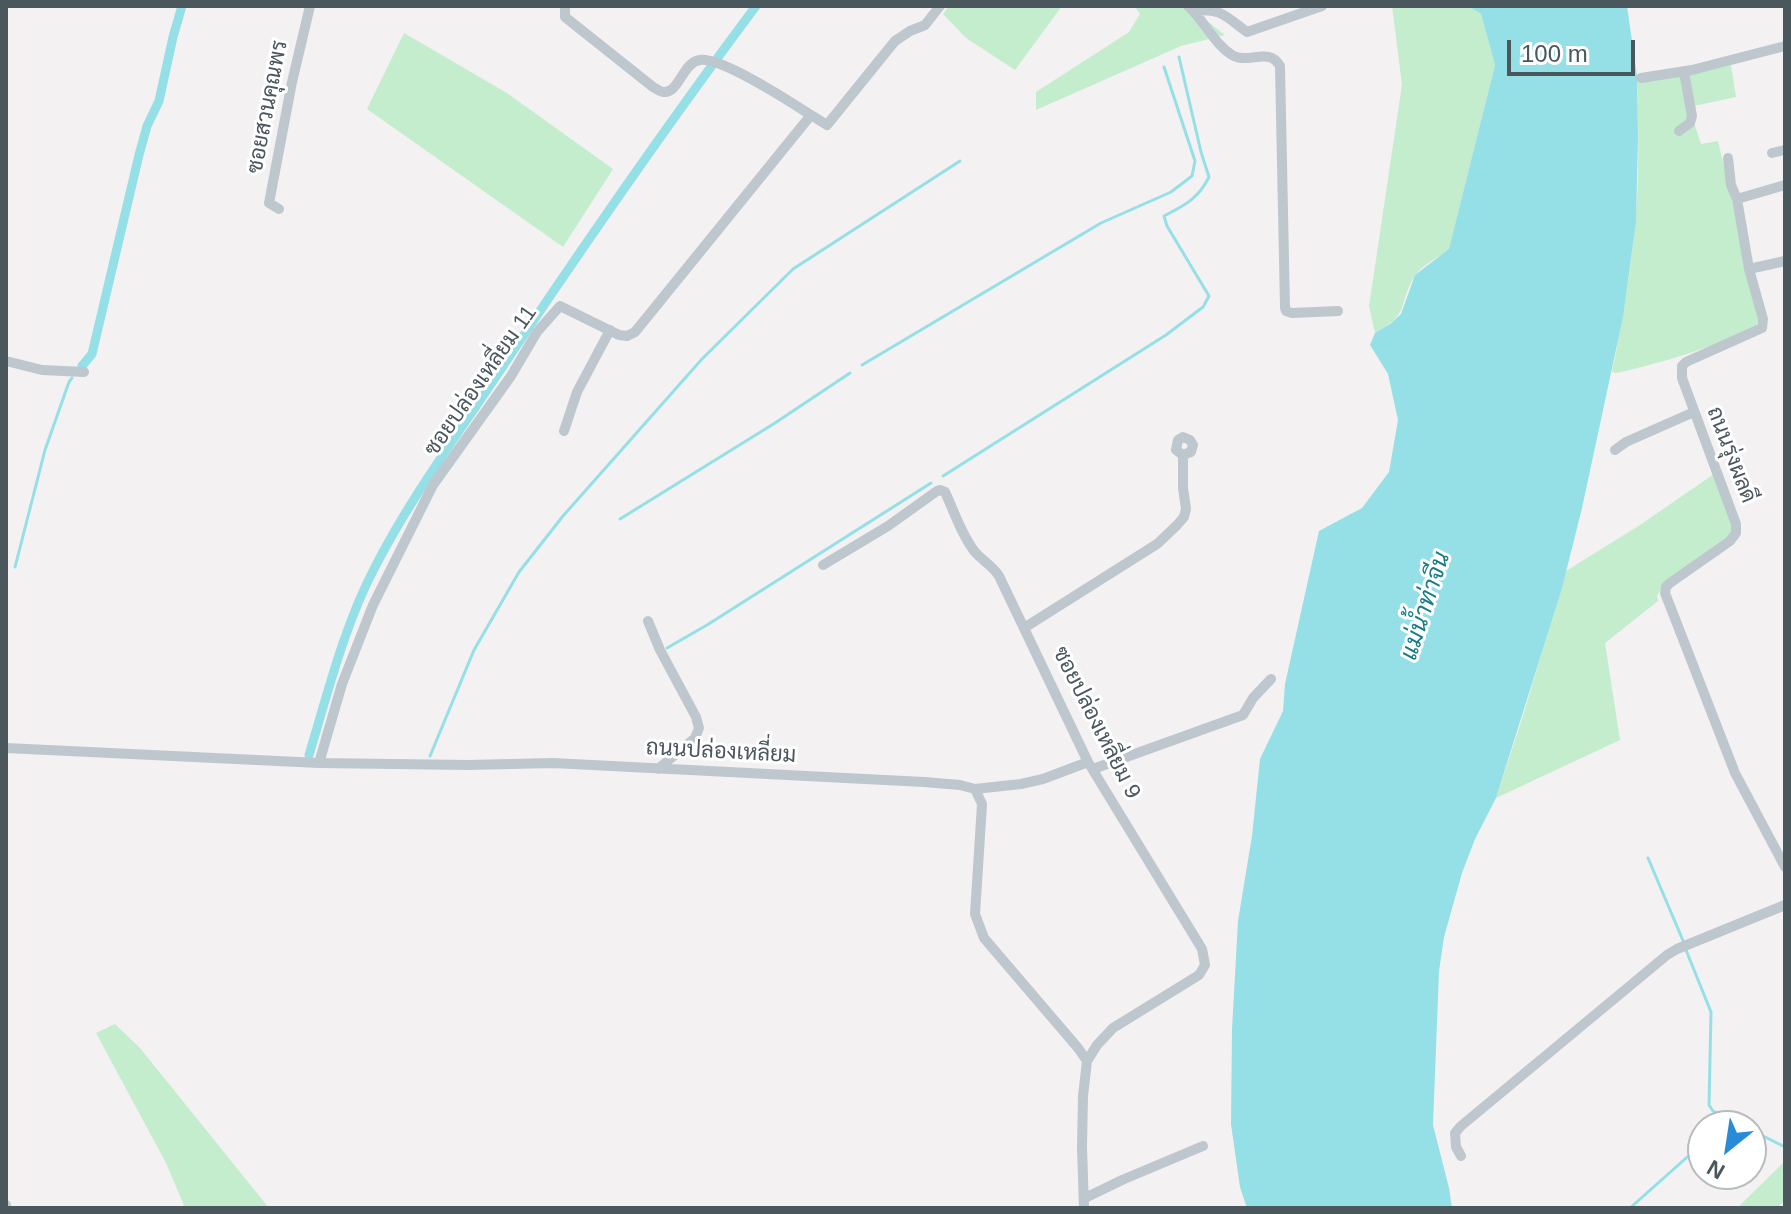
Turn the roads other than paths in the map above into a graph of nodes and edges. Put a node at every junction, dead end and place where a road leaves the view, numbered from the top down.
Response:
1 (310, 6) edge
2 (565, 6) edge
3 (940, 6) edge
4 (1322, 6) edge
5 (1191, 8) edge
6 (1785, 46) edge
7 (1684, 72) junction
8 (1641, 78) dead end
9 (811, 115) junction
10 (1679, 131) dead end
11 (1785, 150) edge
12 (1772, 153) dead end
13 (1728, 158) dead end
14 (1785, 185) edge
15 (1737, 199) junction
16 (279, 209) dead end
17 (1785, 261) edge
18 (1749, 269) junction
19 (1338, 311) dead end
20 (610, 330) junction
21 (6, 361) edge
22 (84, 372) dead end
23 (1694, 412) junction
24 (564, 431) dead end
25 (1615, 450) dead end
26 (1183, 455) dead end
27 (823, 565) dead end
28 (648, 621) dead end
29 (1024, 628) junction
30 (1271, 679) dead end
31 (6, 748) edge
32 (319, 763) junction
33 (1090, 765) junction
34 (658, 769) junction
35 (975, 789) junction
36 (1785, 867) edge
37 (1785, 905) edge
38 (1087, 1061) junction
39 (1203, 1146) dead end
40 (1461, 1156) dead end
41 (1084, 1203) edge

1 - 16 street, ซอยสวนคุณพร
2 - 9 street
3 - 9 street
4 - 5 street
5 - 19 street
6 - 7 street
7 - 8 street
7 - 10 street
9 - 20 street
11 - 12 street
13 - 15 street, ถนนรุ่งผลดี
14 - 15 street
15 - 18 street, ถนนรุ่งผลดี
17 - 18 street
18 - 23 street, ถนนรุ่งผลดี
20 - 24 street
20 - 32 street, ซอยปล่องเหลี่ยม 11
21 - 22 street
23 - 25 street
23 - 36 street, ถนนรุ่งผลดี
26 - 29 street
27 - 29 street, ซอยปล่องเหลี่ยม 9
28 - 34 street
29 - 33 street, ซอยปล่องเหลี่ยม 9
30 - 33 street, ถนนปล่องเหลี่ยม
31 - 32 street, ถนนปล่องเหลี่ยม
32 - 34 street, ถนนปล่องเหลี่ยม
33 - 35 street, ถนนปล่องเหลี่ยม
33 - 38 street, ซอยปล่องเหลี่ยม 9
34 - 35 street, ถนนปล่องเหลี่ยม
35 - 38 street
37 - 40 street
38 - 41 street
39 - 41 street

